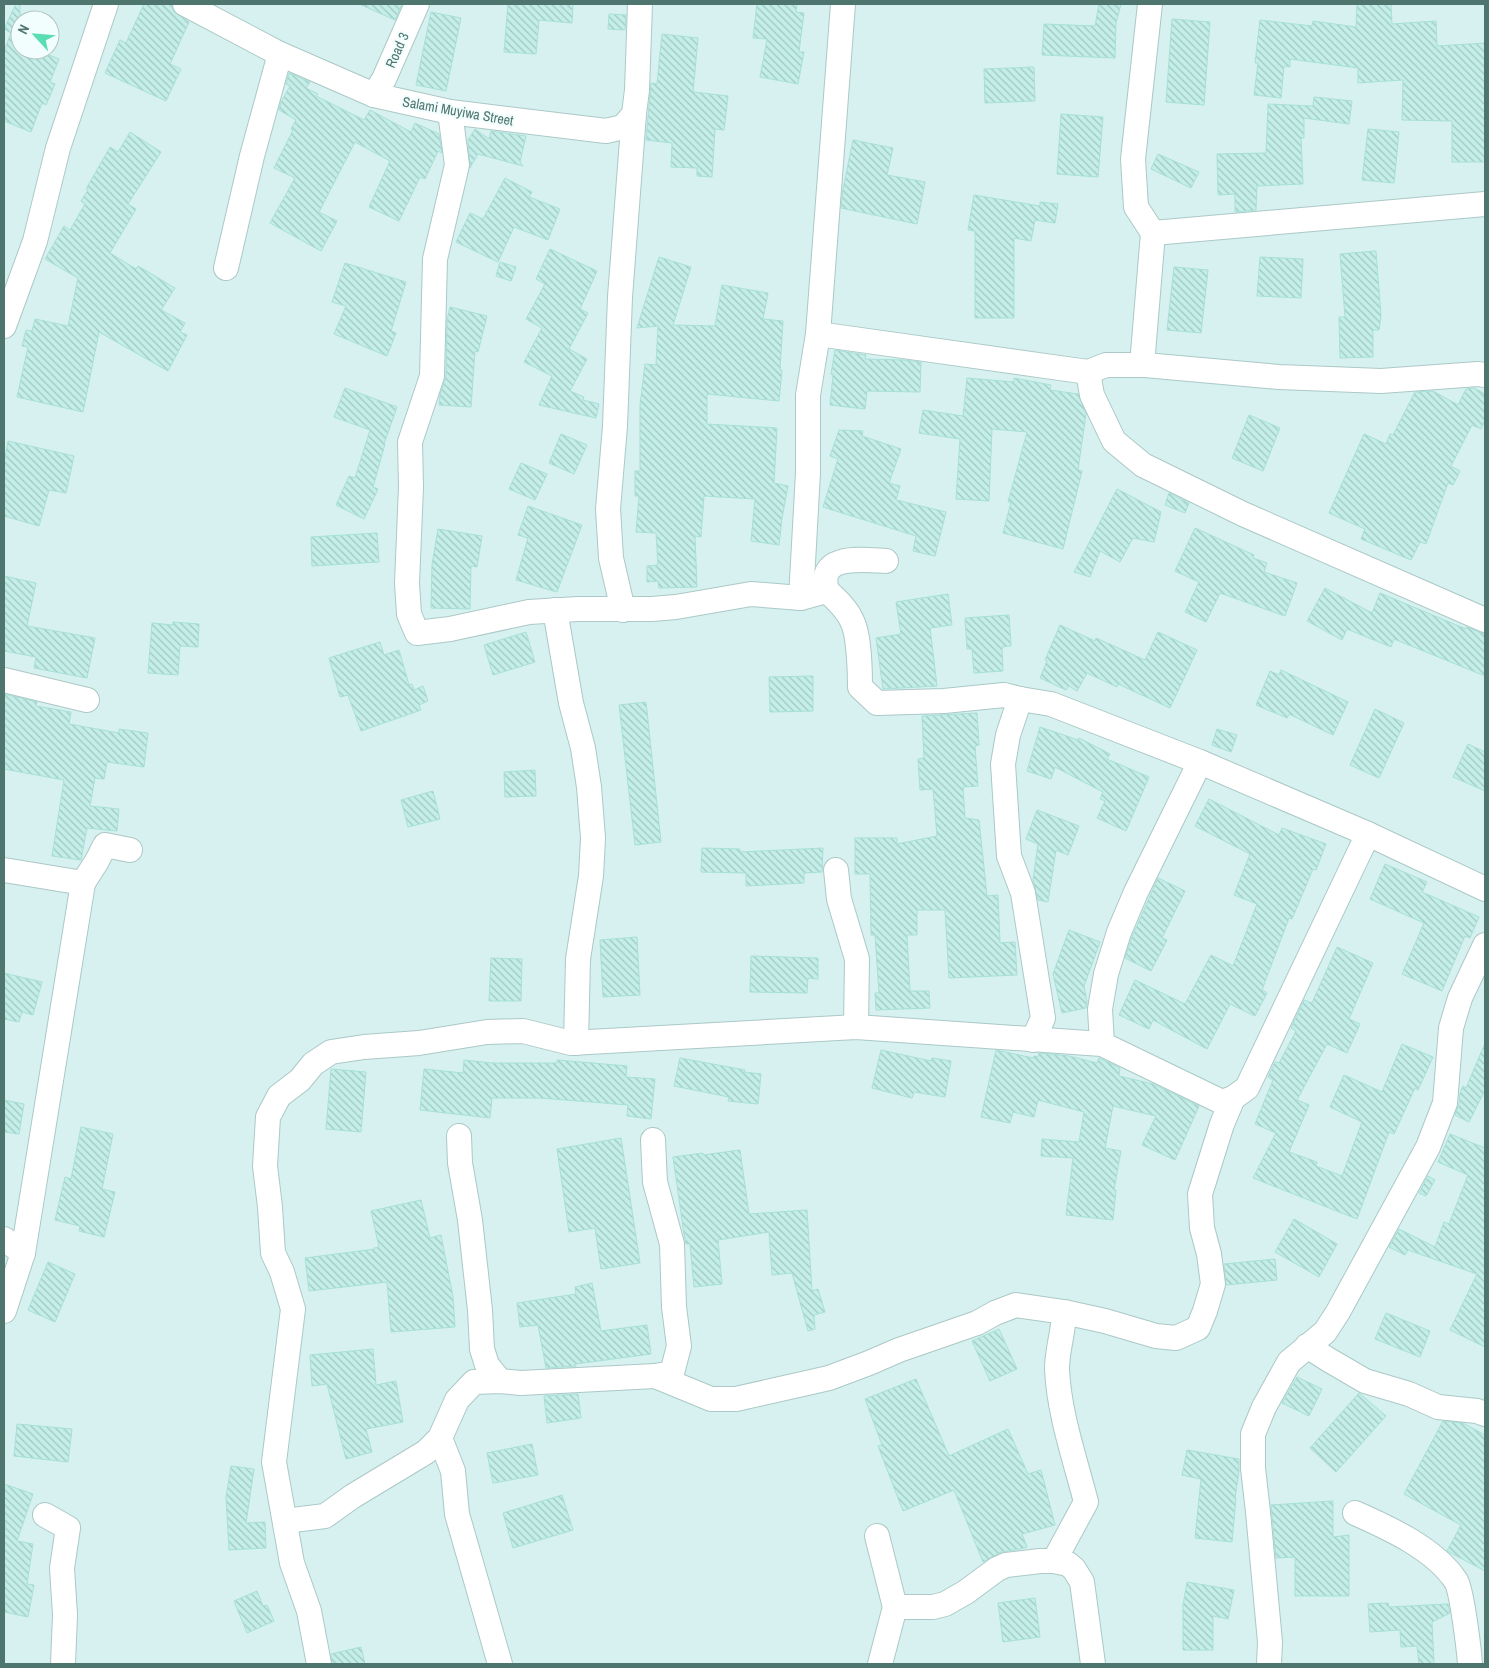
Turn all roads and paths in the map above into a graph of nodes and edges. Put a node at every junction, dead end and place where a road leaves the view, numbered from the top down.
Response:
1 (106, 4) edge
2 (185, 4) edge
3 (417, 4) edge
4 (640, 4) edge
5 (843, 4) edge
6 (1150, 4) edge
7 (280, 54) junction
8 (374, 95) junction
9 (450, 112) junction
10 (634, 114) junction
11 (1485, 204) edge
12 (1153, 233) junction
13 (226, 268) dead end
14 (4, 323) edge
15 (818, 334) junction
16 (1142, 365) junction
17 (1088, 372) junction
18 (1485, 375) edge
19 (886, 561) dead end
20 (827, 591) junction
21 (801, 598) junction
22 (555, 610) junction
23 (623, 610) junction
24 (1485, 620) edge
25 (4, 680) edge
26 (1020, 699) junction
27 (87, 700) dead end
28 (1200, 762) junction
29 (1368, 834) junction
30 (130, 850) dead end
31 (4, 870) edge
32 (836, 870) dead end
33 (83, 882) junction
34 (1485, 889) edge
35 (1485, 945) edge
36 (856, 1027) junction
37 (1033, 1040) junction
38 (576, 1043) junction
39 (1102, 1044) junction
40 (1234, 1098) junction
41 (459, 1136) dead end
42 (654, 1140) dead end
43 (13, 1246) edge
44 (4, 1311) edge
45 (1064, 1312) junction
46 (1307, 1346) junction
47 (487, 1376) junction
48 (655, 1376) junction
49 (1485, 1414) edge
50 (440, 1438) junction
51 (1355, 1513) dead end
52 (45, 1515) dead end
53 (285, 1521) junction
54 (878, 1536) dead end
55 (1054, 1561) junction
56 (895, 1607) junction
57 (63, 1664) edge
58 (319, 1664) edge
59 (500, 1664) edge
60 (880, 1664) edge
61 (1093, 1664) edge
62 (1270, 1664) edge
63 (1470, 1664) edge

1 - 14 street
2 - 7 street, Salami Muyiwa Street
3 - 8 street, Road 3
4 - 10 street
5 - 15 street
6 - 12 street
7 - 8 street, Salami Muyiwa Street
7 - 13 street
8 - 9 street, Salami Muyiwa Street
9 - 10 street, Salami Muyiwa Street
9 - 22 street
10 - 23 street
11 - 12 street
12 - 16 street
15 - 17 street
15 - 21 street
16 - 17 street
16 - 18 street
17 - 24 street
19 - 20 street
20 - 21 street
20 - 26 street
21 - 23 street
22 - 23 street
22 - 38 street
25 - 27 street
26 - 28 street
26 - 37 street
28 - 29 street
28 - 39 street
29 - 34 street
29 - 40 street
30 - 33 street
31 - 33 street
32 - 36 street
33 - 43 street
35 - 46 street
36 - 37 street
36 - 38 street
37 - 39 street
38 - 53 street
39 - 40 street
40 - 45 street
41 - 47 street
42 - 48 street
43 - 44 street
45 - 48 street
45 - 55 street
46 - 49 street
46 - 62 street
47 - 48 street
47 - 50 street
50 - 53 street
50 - 59 street
51 - 63 street
52 - 57 street
53 - 58 street
54 - 56 street
55 - 56 street
55 - 61 street
56 - 60 street

